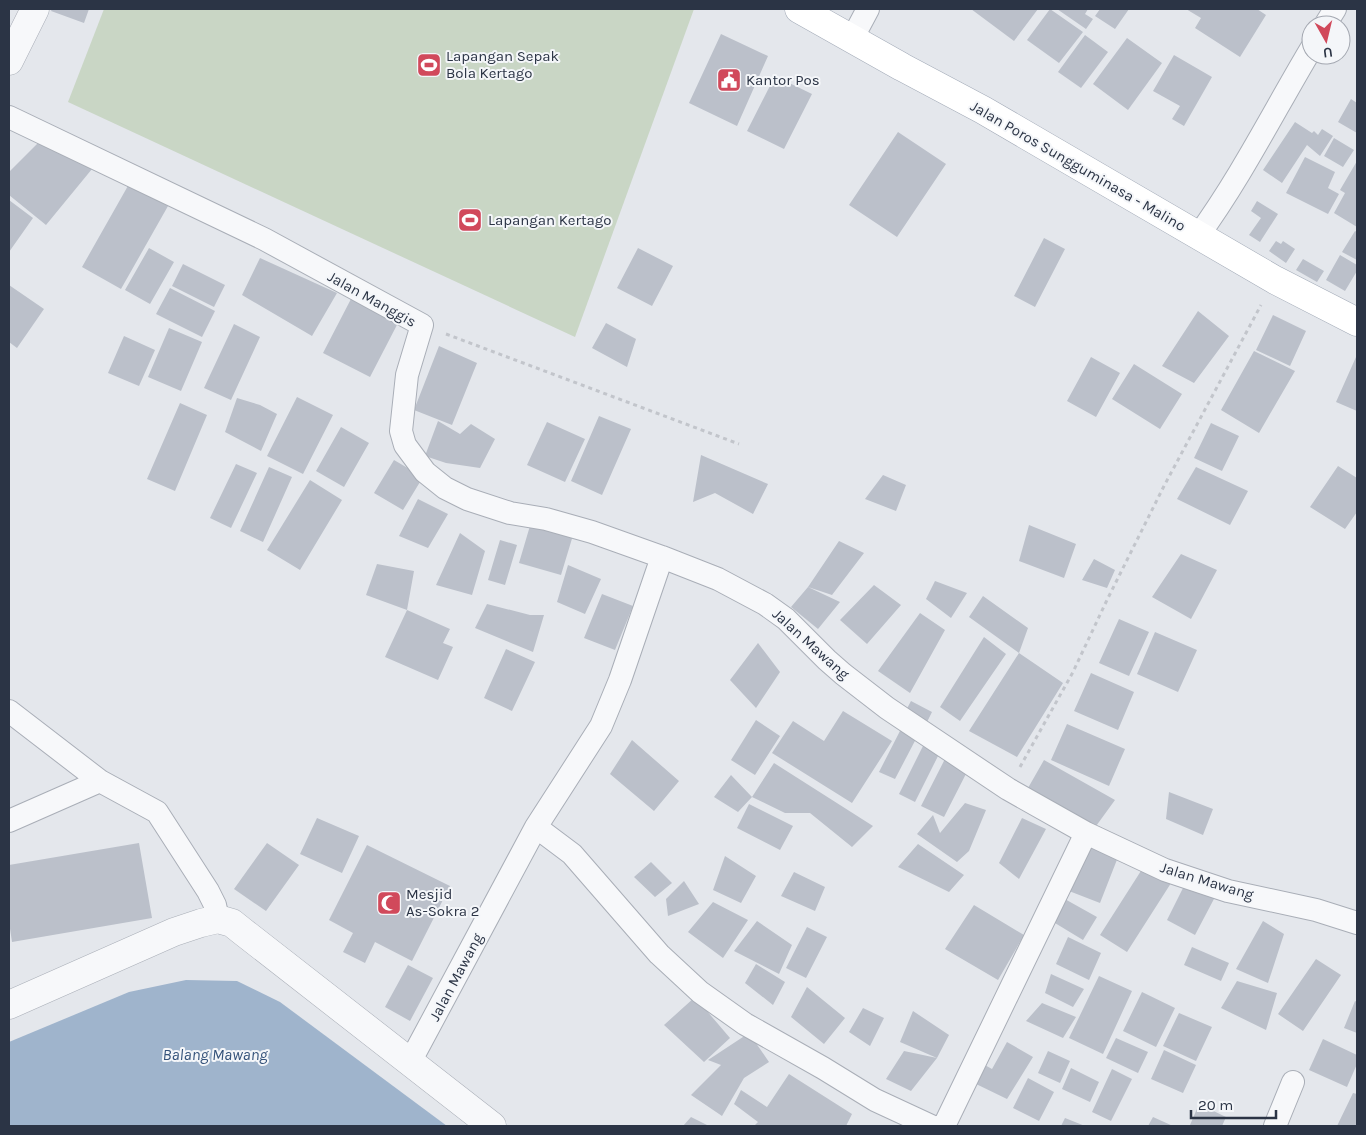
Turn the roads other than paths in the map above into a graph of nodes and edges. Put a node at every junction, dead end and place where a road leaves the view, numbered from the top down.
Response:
1 (35, 9) edge
2 (799, 9) edge
3 (868, 9) edge
4 (852, 39) junction
5 (9, 61) edge
6 (1302, 65) edge
7 (9, 117) edge
8 (1198, 236) junction
9 (1355, 314) edge
10 (662, 557) junction
11 (9, 711) edge
12 (100, 781) junction
13 (9, 821) edge
14 (536, 827) junction
15 (1086, 833) junction
16 (218, 919) junction
17 (1357, 923) edge
18 (9, 1005) edge
19 (410, 1062) junction
20 (1293, 1082) dead end
21 (492, 1126) edge
22 (931, 1126) edge
23 (944, 1126) edge
24 (1275, 1126) edge

1 - 5 street
2 - 4 main road, Jalan Poros Sungguminasa - Malino
3 - 4 street
4 - 8 main road, Jalan Poros Sungguminasa - Malino
6 - 8 street
7 - 10 street, Jalan Manggis
8 - 9 main road, Jalan Poros Sungguminasa - Malino
10 - 14 street, Jalan Mawang
10 - 15 street, Jalan Mawang
11 - 12 street
12 - 13 street
12 - 16 street
14 - 19 street, Jalan Mawang
14 - 22 street
15 - 17 street, Jalan Mawang
15 - 23 street
16 - 18 street
16 - 19 street
19 - 21 street
20 - 24 street

